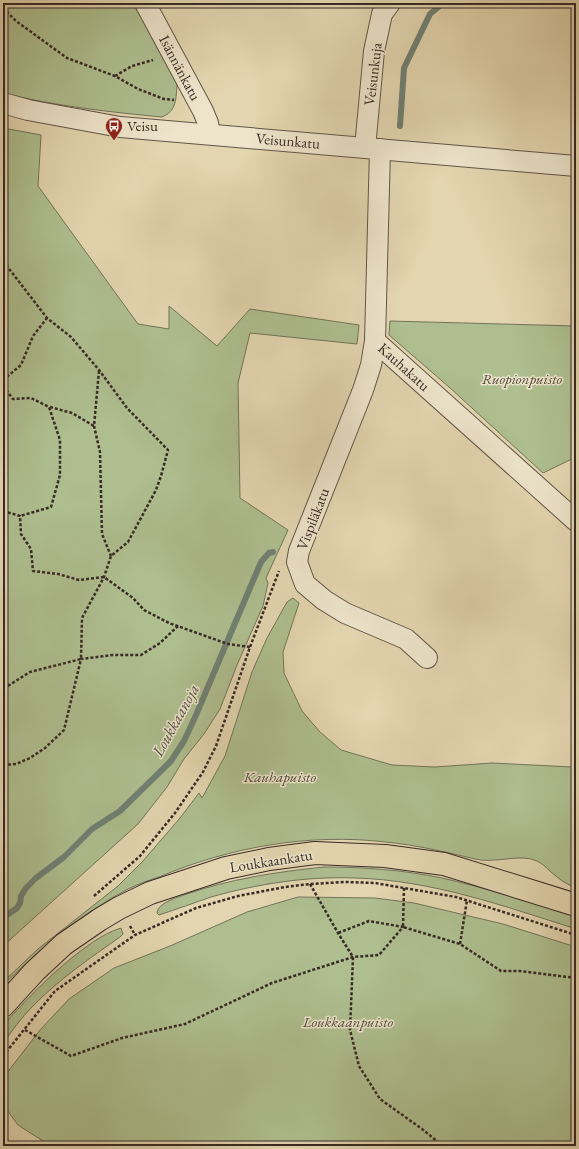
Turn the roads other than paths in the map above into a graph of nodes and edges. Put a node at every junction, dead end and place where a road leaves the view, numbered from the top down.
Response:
1 (145, 3) edge
2 (390, 3) edge
3 (3, 103) edge
4 (210, 134) junction
5 (373, 149) junction
6 (576, 166) edge
7 (375, 341) junction
8 (576, 521) edge
9 (427, 658) dead end
10 (576, 905) edge
11 (3, 1006) edge

1 - 4 street, Isännänkatu
2 - 5 street, Veisunkuja
3 - 4 street, Veisunkatu
4 - 5 street, Veisunkatu
5 - 6 street, Veisunkatu
5 - 7 street, Kauhakatu
7 - 8 street, Kauhakatu
7 - 9 street, Vispiläkatu
10 - 11 main road, Loukkaankatu

